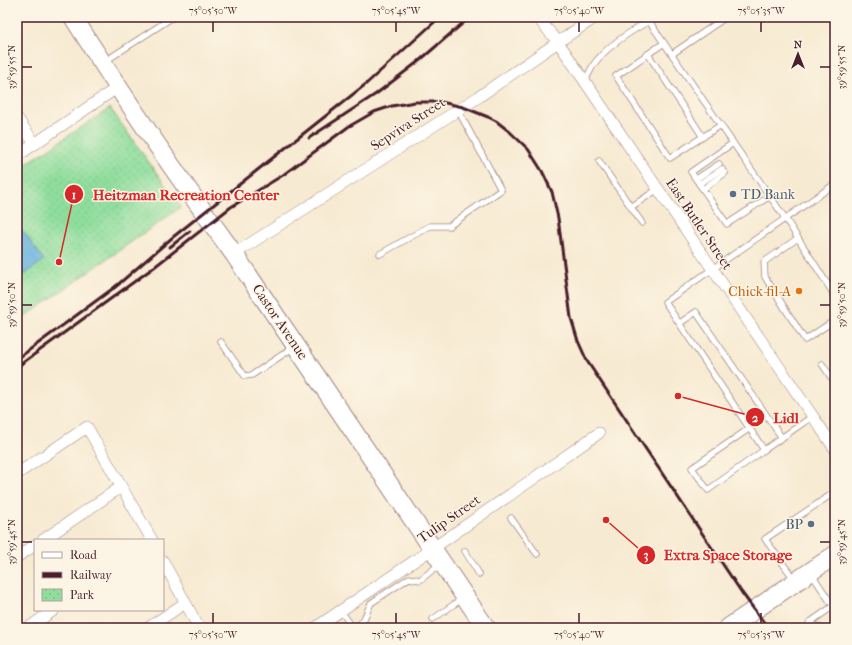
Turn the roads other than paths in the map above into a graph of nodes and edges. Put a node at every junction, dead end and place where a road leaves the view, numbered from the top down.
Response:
1 (73, 17) edge
2 (173, 17) edge
3 (537, 17) edge
4 (596, 17) edge
5 (726, 17) edge
6 (647, 19) edge
7 (558, 42) junction
8 (664, 43) junction
9 (648, 54) junction
10 (672, 54) junction
11 (103, 64) junction
12 (584, 81) junction
13 (118, 87) junction
14 (458, 110) junction
15 (17, 118) edge
16 (721, 125) junction
17 (703, 137) junction
18 (733, 143) junction
19 (35, 144) junction
20 (742, 155) junction
21 (17, 156) edge
22 (599, 161) dead end
23 (699, 184) junction
24 (835, 184) edge
25 (658, 189) junction
26 (770, 196) junction
27 (631, 207) junction
28 (785, 218) junction
29 (642, 223) dead end
30 (798, 238) junction
31 (234, 254) junction
32 (380, 254) dead end
33 (712, 268) junction
34 (835, 296) edge
35 (835, 320) edge
36 (680, 323) junction
37 (221, 342) dead end
38 (295, 346) junction
39 (822, 364) dead end
40 (835, 383) edge
41 (813, 416) junction
42 (750, 428) junction
43 (599, 433) dead end
44 (782, 438) junction
45 (835, 449) edge
46 (764, 450) junction
47 (17, 474) edge
48 (121, 487) junction
49 (835, 492) edge
50 (511, 518) dead end
51 (44, 539) edge
52 (151, 539) edge
53 (34, 546) edge
54 (465, 551) dead end
55 (537, 554) dead end
56 (835, 555) edge
57 (437, 556) junction
58 (17, 557) edge
59 (164, 563) edge
60 (479, 574) dead end
61 (803, 577) junction
62 (465, 596) junction
63 (185, 603) junction
64 (834, 606) edge
65 (53, 611) edge
66 (341, 611) junction
67 (434, 619) dead end
68 (733, 627) edge
69 (28, 628) edge
70 (148, 628) edge
71 (199, 628) edge
72 (315, 628) edge
73 (354, 628) edge
74 (486, 628) edge
75 (820, 628) edge

1 - 11 main road, Castor Avenue
2 - 11 lane
3 - 7 street, East Butler Street
4 - 7 street, Sepviva Street
5 - 10 lane
6 - 8 lane
6 - 12 lane
7 - 12 street, East Butler Street
7 - 14 street, Sepviva Street
8 - 9 lane
8 - 10 lane
9 - 17 lane
9 - 17 lane
10 - 16 lane
11 - 13 main road, Castor Avenue
12 - 25 street, East Butler Street
13 - 19 street
13 - 31 main road, Castor Avenue
14 - 31 street, Sepviva Street
14 - 32 lane
15 - 19 street
16 - 17 lane
16 - 18 lane
18 - 20 lane
18 - 23 lane
19 - 21 street
20 - 20 lane
20 - 26 lane
22 - 27 lane
23 - 23 lane
23 - 26 lane
24 - 28 lane
25 - 27 lane
25 - 33 street, East Butler Street
26 - 28 lane
27 - 29 lane
28 - 30 lane
28 - 33 lane
30 - 34 lane
30 - 35 lane
31 - 38 main road, Castor Avenue
33 - 36 lane
33 - 41 street, East Butler Street
36 - 42 lane
36 - 44 lane
37 - 38 lane
38 - 57 main road, Castor Avenue
39 - 40 lane
41 - 44 lane
41 - 45 street, East Butler Street
42 - 46 lane
42 - 46 lane
43 - 57 street, Tulip Street
44 - 46 lane
47 - 48 street
48 - 51 street
48 - 52 street
49 - 61 lane
50 - 55 lane
53 - 58 street
54 - 60 lane
56 - 61 main road
57 - 62 main road, Castor Avenue
57 - 66 street, Tulip Street
57 - 73 lane
59 - 63 street
61 - 64 lane
61 - 68 main road
62 - 67 lane
62 - 74 main road, Castor Avenue
63 - 70 street
63 - 71 street
64 - 75 lane
65 - 69 street
66 - 72 street, Tulip Street
66 - 73 lane

